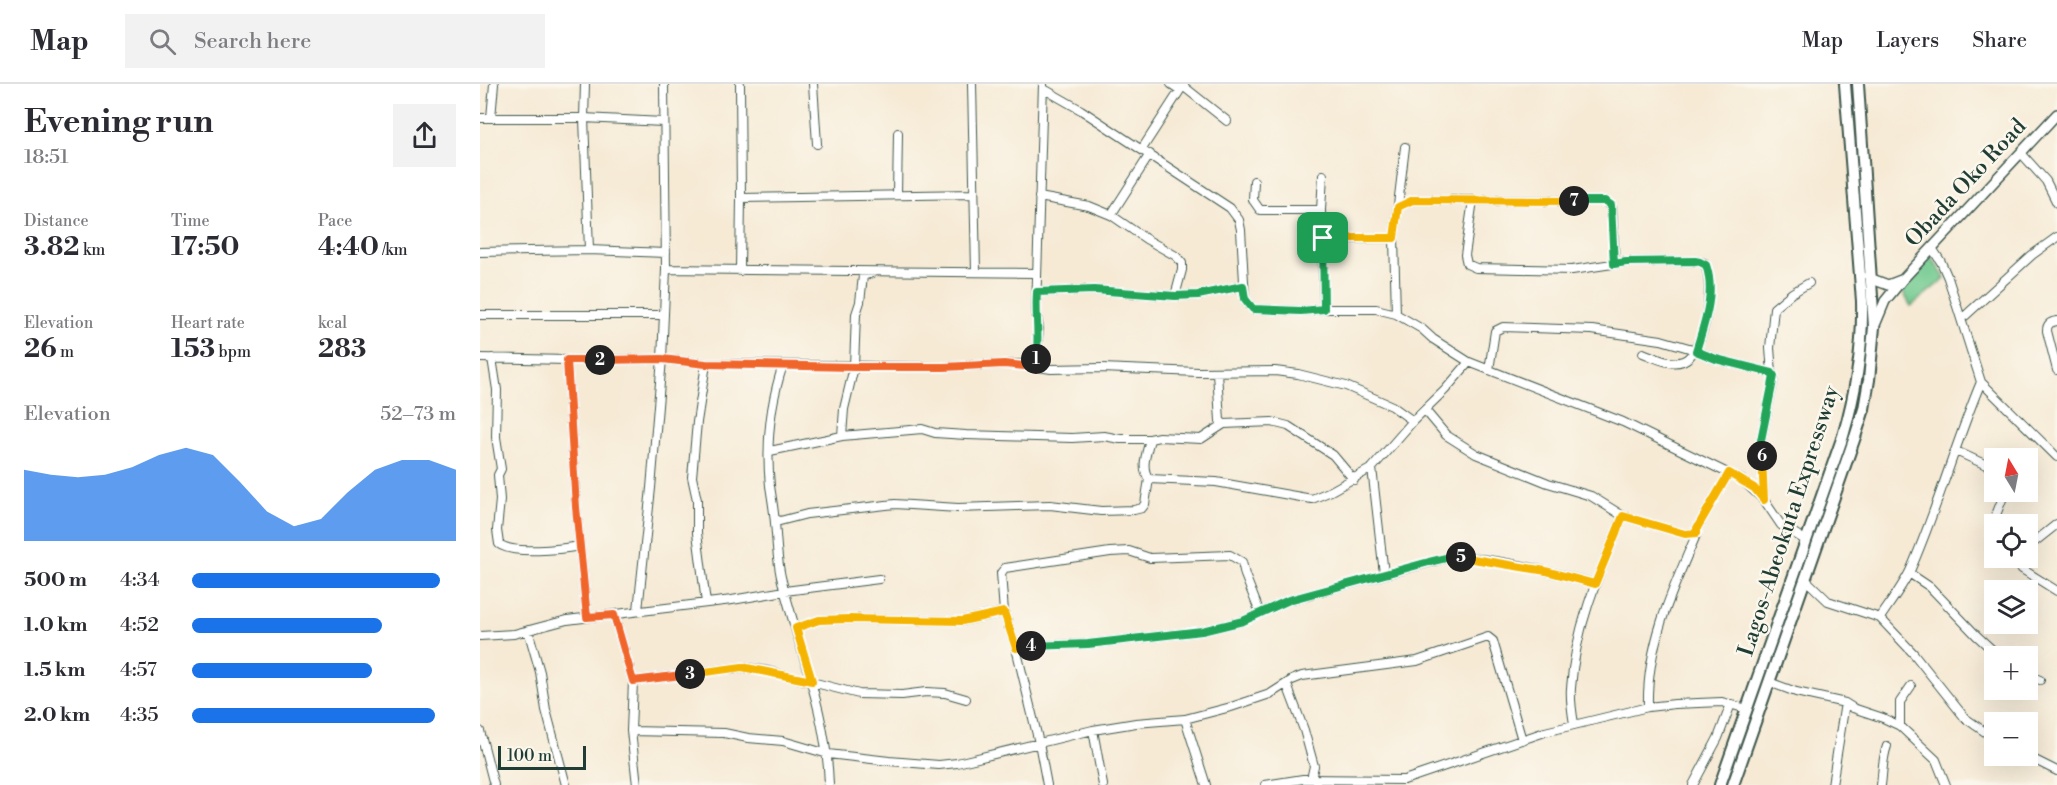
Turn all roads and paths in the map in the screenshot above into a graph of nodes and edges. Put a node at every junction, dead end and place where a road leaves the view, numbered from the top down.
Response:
1 (494, 84) edge
2 (585, 84) edge
3 (664, 84) edge
4 (740, 84) edge
5 (813, 84) edge
6 (972, 84) edge
7 (1171, 84) edge
8 (1845, 84) edge
9 (1857, 84) edge
10 (1044, 87) edge
11 (1182, 87) edge
12 (2057, 114) edge
13 (480, 118) edge
14 (491, 118) junction
15 (584, 118) junction
16 (1227, 121) dead end
17 (663, 122) junction
18 (898, 133) dead end
19 (817, 144) dead end
20 (1405, 147) dead end
21 (1142, 149) junction
22 (2021, 153) junction
23 (1150, 154) junction
24 (1323, 175) dead end
25 (1254, 181) dead end
26 (974, 194) junction
27 (897, 195) junction
28 (1039, 197) junction
29 (741, 198) junction
30 (1473, 200) junction
31 (2057, 203) edge
32 (1398, 207) junction
33 (1322, 210) junction
34 (1112, 215) junction
35 (2057, 237) edge
36 (1323, 238) junction
37 (1394, 238) junction
38 (1932, 248) junction
39 (589, 250) junction
40 (480, 252) edge
41 (666, 253) junction
42 (1614, 264) junction
43 (666, 269) junction
44 (740, 271) junction
45 (879, 271) junction
46 (976, 272) junction
47 (1037, 273) junction
48 (1872, 279) junction
49 (1903, 279) junction
50 (1809, 282) dead end
51 (1243, 286) junction
52 (1037, 292) junction
53 (1175, 296) junction
54 (1324, 309) junction
55 (1396, 314) junction
56 (480, 315) edge
57 (664, 315) junction
58 (1961, 316) junction
59 (2057, 321) edge
60 (1874, 327) junction
61 (1696, 351) junction
62 (1643, 353) dead end
63 (480, 358) edge
64 (492, 358) junction
65 (662, 359) junction
66 (567, 360) junction
67 (1469, 362) junction
68 (706, 364) junction
69 (783, 365) junction
70 (854, 367) junction
71 (1035, 367) junction
72 (1489, 370) junction
73 (2057, 370) edge
74 (1217, 372) junction
75 (1772, 373) junction
76 (1981, 382) junction
77 (1425, 410) junction
78 (1413, 421) junction
79 (1224, 424) junction
80 (842, 436) junction
81 (1150, 439) junction
82 (770, 451) junction
83 (1956, 451) junction
84 (2057, 457) edge
85 (1984, 464) edge
86 (1372, 468) junction
87 (1729, 473) junction
88 (1149, 479) junction
89 (1354, 480) junction
90 (1764, 500) junction
91 (1623, 516) junction
92 (775, 519) junction
93 (2057, 524) edge
94 (1697, 533) junction
95 (2038, 539) edge
96 (1805, 540) junction
97 (580, 546) junction
98 (2021, 568) edge
99 (1909, 573) junction
100 (1384, 574) junction
101 (879, 579) dead end
102 (1805, 579) junction
103 (1595, 584) junction
104 (785, 591) junction
105 (2057, 591) edge
106 (706, 603) junction
107 (638, 610) junction
108 (1004, 612) junction
109 (1260, 613) junction
110 (614, 615) junction
111 (587, 617) junction
112 (1880, 618) junction
113 (796, 628) junction
114 (528, 630) junction
115 (480, 636) edge
116 (1988, 646) edge
117 (1016, 648) junction
118 (633, 681) junction
119 (812, 681) junction
120 (1769, 682) junction
121 (1287, 685) junction
122 (1911, 686) dead end
123 (966, 699) dead end
124 (1845, 703) junction
125 (1731, 704) junction
126 (1648, 707) junction
127 (1747, 709) junction
128 (1185, 719) junction
129 (1574, 724) junction
130 (1900, 726) junction
131 (1093, 730) junction
132 (480, 731) edge
133 (631, 731) junction
134 (1984, 731) edge
135 (1522, 740) junction
136 (1039, 743) junction
137 (1887, 746) dead end
138 (828, 754) junction
139 (2038, 762) edge
140 (2057, 771) edge
141 (1311, 779) junction
142 (1343, 782) edge
143 (494, 785) edge
144 (566, 785) edge
145 (637, 785) edge
146 (829, 785) edge
147 (1047, 785) edge
148 (1103, 785) edge
149 (1206, 785) edge
150 (1265, 785) edge
151 (1693, 785) edge
152 (1720, 785) edge
153 (1733, 785) edge
154 (1832, 785) edge
155 (1881, 785) edge
156 (1946, 785) edge

1 - 14 street
2 - 15 street
3 - 17 street
4 - 29 street
5 - 19 street
6 - 26 street
7 - 11 street
8 - 96 highway, Lagos-Abeokuta Expressway
9 - 48 highway, Lagos-Abeokuta Expressway
10 - 21 street
10 - 28 street
11 - 16 street
11 - 21 street
12 - 22 main road, Obada Oko Road
13 - 14 street
14 - 15 street
15 - 17 street
15 - 39 street
17 - 41 street
18 - 27 street
20 - 32 street
21 - 23 street
22 - 31 street
22 - 38 main road, Obada Oko Road
23 - 34 street
23 - 51 street
24 - 33 street
25 - 33 street
26 - 27 street
26 - 46 street
27 - 29 street
28 - 34 street
28 - 47 street
29 - 44 street
30 - 32 street
30 - 42 street
30 - 42 street
32 - 37 street
33 - 36 street
34 - 53 street
35 - 58 street
36 - 37 street
36 - 54 street
37 - 55 street
38 - 49 main road, Obada Oko Road
38 - 58 street
39 - 40 street
39 - 41 street
41 - 43 street
42 - 61 street
43 - 44 street
43 - 57 street
44 - 45 street
45 - 46 street
45 - 70 street
46 - 47 street
47 - 52 street
48 - 49 main road
48 - 60 highway, Lagos-Abeokuta Expressway
49 - 60 main road, Obada Oko Road
50 - 75 street
51 - 53 street
51 - 54 street
52 - 53 street
52 - 71 street
54 - 55 street
55 - 67 street
56 - 57 street
57 - 65 street
58 - 76 street
59 - 73 street
60 - 102 highway, Lagos-Abeokuta Expressway
61 - 62 street
61 - 72 street
61 - 75 street
63 - 64 street
64 - 66 street
64 - 97 street
65 - 66 street
65 - 68 street
65 - 107 street
66 - 97 street
67 - 72 street
67 - 77 street
68 - 69 street
68 - 106 street
69 - 70 street
69 - 82 street
70 - 71 street
70 - 80 street
71 - 74 street
72 - 87 street
74 - 78 street
74 - 79 street
75 - 90 street
76 - 83 street
76 - 84 street
77 - 78 street
77 - 91 street
78 - 86 street
79 - 81 street
79 - 89 street
80 - 81 street
80 - 82 street
81 - 88 street
82 - 92 street
83 - 85 street
83 - 99 street
86 - 89 street
86 - 100 street
87 - 90 street
87 - 94 street
88 - 89 street
88 - 92 street
90 - 96 street
91 - 94 street
91 - 103 street
92 - 104 street
93 - 95 street
94 - 126 street
96 - 127 highway, Lagos-Abeokuta Expressway
97 - 111 street
98 - 105 street
99 - 112 street
99 - 116 street
100 - 103 street
100 - 109 street
101 - 104 street
102 - 112 street
102 - 120 highway, Lagos-Abeokuta Expressway
103 - 129 street
104 - 106 street
104 - 113 street
106 - 107 street
107 - 110 street
108 - 109 street
108 - 113 street
108 - 117 street
109 - 117 street
110 - 111 street
110 - 118 street
111 - 114 street
112 - 134 street
113 - 119 street
114 - 115 street
114 - 144 street
117 - 136 street
118 - 119 street
118 - 133 street
119 - 123 street
119 - 138 street
120 - 124 street
120 - 153 highway, Lagos-Abeokuta Expressway
121 - 128 street
121 - 135 street
121 - 141 street
122 - 130 street
124 - 130 street
124 - 154 street
125 - 126 street
125 - 127 street
125 - 151 street
126 - 129 street
127 - 152 highway, Lagos-Abeokuta Expressway
128 - 131 street
128 - 149 street
129 - 135 street
130 - 156 street
131 - 136 street
131 - 148 street
132 - 143 street
133 - 138 street
133 - 145 street
135 - 142 street
136 - 138 street
136 - 147 street
137 - 155 street
138 - 146 street
139 - 140 street
141 - 142 street
141 - 150 street

